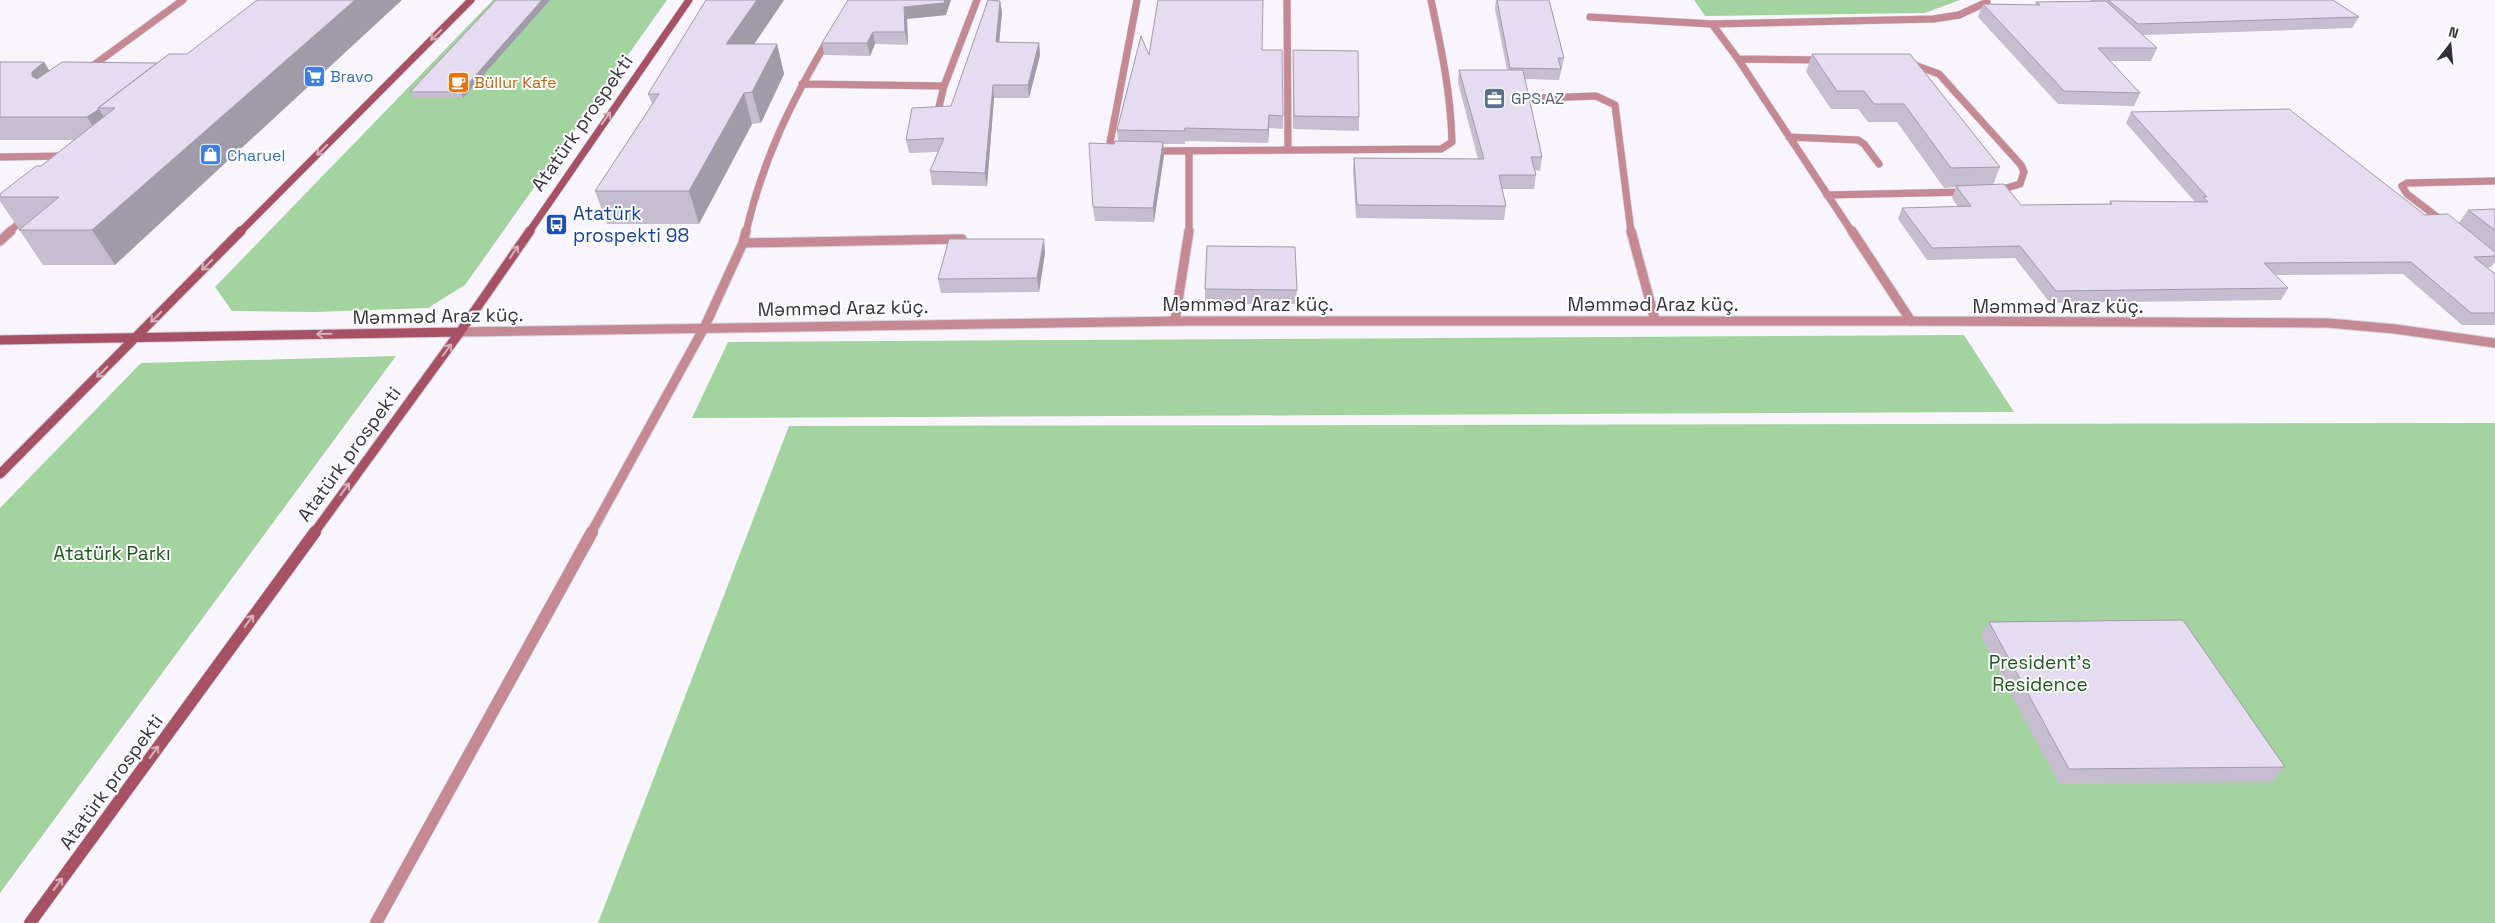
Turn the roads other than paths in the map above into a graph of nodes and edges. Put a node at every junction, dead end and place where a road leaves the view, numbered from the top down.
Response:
1 (183, 0) edge
2 (471, 0) edge
3 (689, 0) edge
4 (977, 0) edge
5 (1137, 0) edge
6 (1287, 0) edge
7 (1431, 0) edge
8 (1987, 2) edge
9 (1590, 17) dead end
10 (1712, 24) junction
11 (831, 34) edge
12 (1738, 59) junction
13 (1833, 60) edge
14 (1900, 61) edge
15 (82, 73) edge
16 (802, 84) junction
17 (944, 86) junction
18 (1539, 98) dead end
19 (937, 115) edge
20 (1789, 137) junction
21 (1288, 149) junction
22 (1130, 150) edge
23 (1146, 151) edge
24 (1189, 151) junction
25 (73, 156) edge
26 (0, 157) edge
27 (1879, 164) dead end
28 (2495, 181) edge
29 (1972, 192) edge
30 (1991, 192) edge
31 (1827, 195) junction
32 (32, 212) edge
33 (2451, 228) edge
34 (962, 240) edge
35 (0, 241) edge
36 (743, 243) junction
37 (1175, 320) junction
38 (1655, 320) junction
39 (1911, 321) junction
40 (705, 326) junction
41 (460, 332) junction
42 (136, 337) junction
43 (0, 340) edge
44 (2495, 343) edge
45 (0, 474) edge
46 (30, 923) edge
47 (376, 923) edge

1 - 15 street
2 -> 42 main road
41 -> 3 main road, Atatürk prospekti
4 - 17 street
5 - 22 street
6 - 21 street
7 - 21 street
8 - 10 street
9 - 10 street
10 - 12 street
11 - 16 street
12 - 13 street
12 - 20 street
14 - 30 street
16 - 17 street
16 - 36 street
17 - 19 street
18 - 38 street
20 - 27 street
20 - 31 street
21 - 24 street
23 - 24 street
24 - 37 street
25 - 26 street
28 - 33 street
29 - 31 street
31 - 39 street
32 - 35 street
34 - 36 street
36 - 40 street
37 - 38 street, Məmməd Araz küç.
37 - 40 street, Məmməd Araz küç.
38 - 39 street, Məmməd Araz küç.
39 - 44 street, Məmməd Araz küç.
40 - 41 street, Məmməd Araz küç.
40 - 47 street
41 -> 42 main road, Məmməd Araz küç.
46 -> 41 main road, Atatürk prospekti
42 - 43 main road, Məmməd Araz küç.
42 -> 45 main road

